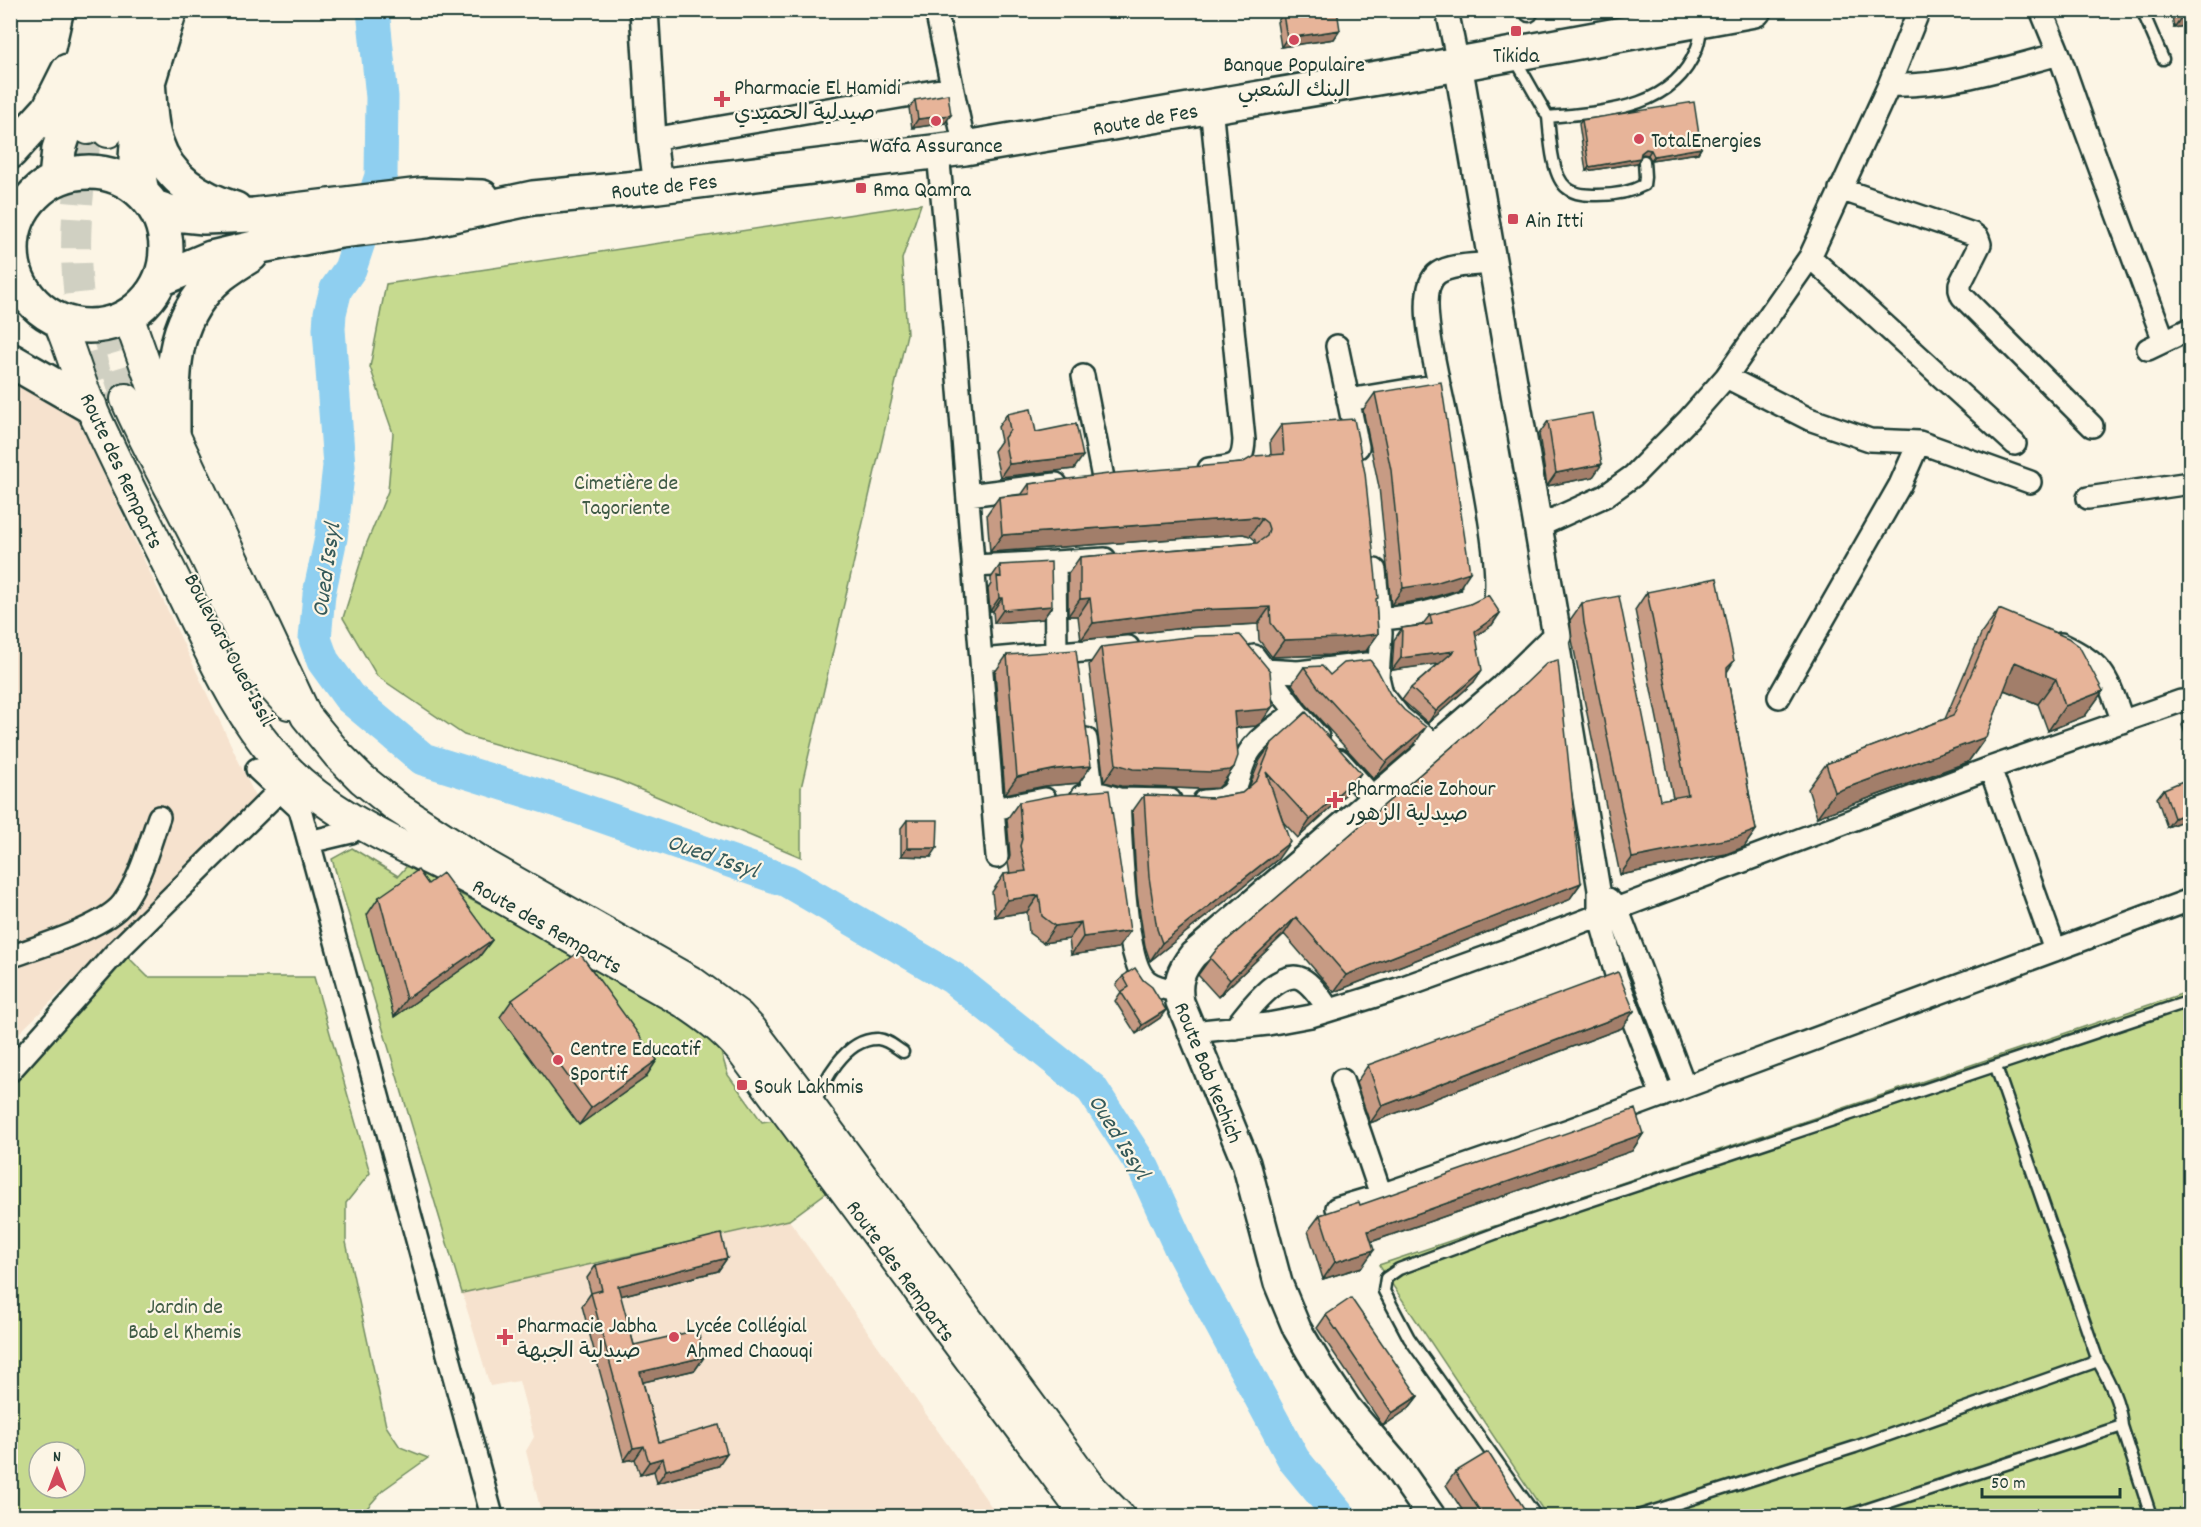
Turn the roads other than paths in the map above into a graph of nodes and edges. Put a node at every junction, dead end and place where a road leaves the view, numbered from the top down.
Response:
1 (122, 10) edge
2 (145, 10) edge
3 (170, 10) edge
4 (644, 10) edge
5 (936, 10) edge
6 (1447, 10) edge
7 (1754, 10) edge
8 (1919, 10) edge
9 (2041, 10) edge
10 (2142, 10) edge
11 (1702, 20) junction
12 (90, 24) edge
13 (1513, 54) junction
14 (2059, 54) junction
15 (2163, 58) dead end
16 (1458, 64) junction
17 (148, 81) junction
18 (1889, 85) junction
19 (952, 88) junction
20 (1638, 103) junction
21 (1211, 106) junction
22 (1639, 114) edge
23 (1548, 117) junction
24 (652, 138) junction
25 (951, 150) junction
26 (10, 152) edge
27 (1644, 161) dead end
28 (658, 186) junction
29 (1840, 189) junction
30 (33, 194) edge
31 (148, 200) junction
32 (254, 215) junction
33 (335, 218) junction
34 (266, 245) junction
35 (1810, 257) junction
36 (1492, 263) junction
37 (161, 279) junction
38 (10, 304) edge
39 (128, 316) junction
40 (54, 318) junction
41 (2190, 330) edge
42 (1337, 346) dead end
43 (10, 360) edge
44 (1083, 376) dead end
45 (1726, 377) junction
46 (1439, 385) junction
47 (1348, 400) junction
48 (108, 402) junction
49 (2092, 426) dead end
50 (173, 432) junction
51 (1919, 442) junction
52 (2015, 444) dead end
53 (1362, 468) edge
54 (1187, 470) edge
55 (2030, 482) dead end
56 (2190, 483) edge
57 (968, 495) junction
58 (2088, 498) dead end
59 (1538, 527) junction
60 (1373, 551) edge
61 (1123, 557) edge
62 (1055, 562) junction
63 (973, 566) junction
64 (1379, 619) junction
65 (1557, 636) junction
66 (2047, 637) edge
67 (1238, 641) edge
68 (1146, 645) edge
69 (1066, 653) junction
70 (981, 660) junction
71 (1379, 662) junction
72 (1263, 670) junction
73 (1077, 674) edge
74 (1779, 697) dead end
75 (2181, 701) dead end
76 (1296, 712) junction
77 (306, 716) junction
78 (1083, 718) edge
79 (2123, 722) junction
80 (1436, 746) junction
81 (1990, 768) junction
82 (257, 769) dead end
83 (280, 790) junction
84 (1093, 795) junction
85 (1119, 799) junction
86 (1375, 800) junction
87 (993, 809) junction
88 (159, 817) dead end
89 (357, 823) junction
90 (1755, 833) edge
91 (309, 842) junction
92 (414, 850) junction
93 (1759, 855) junction
94 (997, 857) dead end
95 (2190, 900) edge
96 (1608, 912) junction
97 (2055, 950) junction
98 (10, 957) edge
99 (1178, 991) junction
100 (2190, 1001) edge
101 (1329, 1010) junction
102 (1235, 1028) junction
103 (1193, 1032) junction
104 (903, 1052) dead end
105 (1996, 1067) junction
106 (10, 1071) edge
107 (1342, 1080) dead end
108 (1684, 1087) junction
109 (1662, 1096) junction
110 (806, 1119) junction
111 (1381, 1195) junction
112 (1337, 1208) edge
113 (2098, 1362) junction
114 (2122, 1426) junction
115 (492, 1516) edge
116 (1086, 1516) edge
117 (1119, 1516) edge
118 (1431, 1516) edge
119 (1536, 1516) edge
120 (1638, 1516) edge
121 (1847, 1516) edge
122 (2151, 1516) edge

1 - 2 main road
3 - 17 main road
4 - 24 street
5 - 19 street
6 - 16 street
7 - 11 main road, Route de Fes
8 - 18 street
9 - 14 street
10 - 15 lane
11 - 13 main road, Route de Fes
11 - 20 lane
12 - 26 main road
12 - 30 main road
13 - 16 main road, Route de Fes
13 - 23 lane
14 - 18 street
14 - 41 street
16 - 21 main road, Route de Fes
16 - 36 street
17 - 31 main road
17 - 32 main road
18 - 29 street
19 - 24 street
19 - 25 street
20 - 22 lane
20 - 23 lane
21 - 25 main road, Route de Fes
21 - 54 street
23 - 27 lane
24 - 28 street
25 - 28 main road, Route de Fes
25 - 57 street
28 - 33 main road, Route de Fes
29 - 35 street
29 - 49 street
30 - 31 main road
30 - 40 main road
31 - 32 main road, Route de Fes
31 - 37 main road
32 - 33 main road, Route de Fes
33 - 34 main road, Route de Fes
34 - 37 main road, Route de Fes
34 - 50 main road
35 - 45 street
35 - 52 street
36 - 46 street
36 - 59 street
37 - 39 main road
38 - 40 main road
39 - 40 main road
39 - 50 main road, Route des Remparts
40 - 48 main road, Route des Remparts
42 - 47 street
43 - 48 main road
44 - 57 street
45 - 51 street
45 - 59 street
46 - 47 street
46 - 64 street
47 - 53 street
48 - 77 main road, Boulevard Oued Issil
48 - 89 main road, Route des Remparts
48 - 92 main road, Boulevard Oued Issil
50 - 77 main road, Route des Remparts
51 - 55 street
51 - 74 street
56 - 58 street
57 - 63 street
59 - 65 street
60 - 64 street
61 - 62 street
62 - 63 street
62 - 69 street
63 - 70 street
64 - 71 street
65 - 80 street, Route Bab Kechich
65 - 96 street
66 - 79 street
67 - 72 street
68 - 69 street
69 - 70 street
69 - 73 street
70 - 87 street
71 - 72 street
71 - 80 street
72 - 76 street
75 - 79 street
76 - 85 street
76 - 86 street
77 - 110 main road, Route des Remparts
78 - 84 street
79 - 81 street
80 - 86 street, Route Bab Kechich
81 - 93 street
81 - 97 street
82 - 83 street
83 - 91 street
83 - 106 street
84 - 85 street
84 - 87 street
85 - 99 street
86 - 99 street, Route Bab Kechich
87 - 94 street
88 - 98 street
89 - 91 street
89 - 92 main road, Route des Remparts
90 - 93 street
91 - 115 street
92 - 110 main road, Route des Remparts
93 - 96 street
95 - 97 street
96 - 101 street
96 - 108 street
96 - 109 street
97 - 108 street
99 - 103 street, Route Bab Kechich
100 - 105 lane
101 - 102 street
101 - 102 street
102 - 103 street
103 - 118 street, Route Bab Kechich
104 - 110 lane
105 - 113 lane
105 - 119 lane
107 - 111 street
108 - 109 street
109 - 111 street
110 - 116 main road, Route des Remparts
110 - 117 main road, Route des Remparts
111 - 112 street
113 - 114 lane
113 - 120 lane
114 - 121 lane
114 - 122 lane

